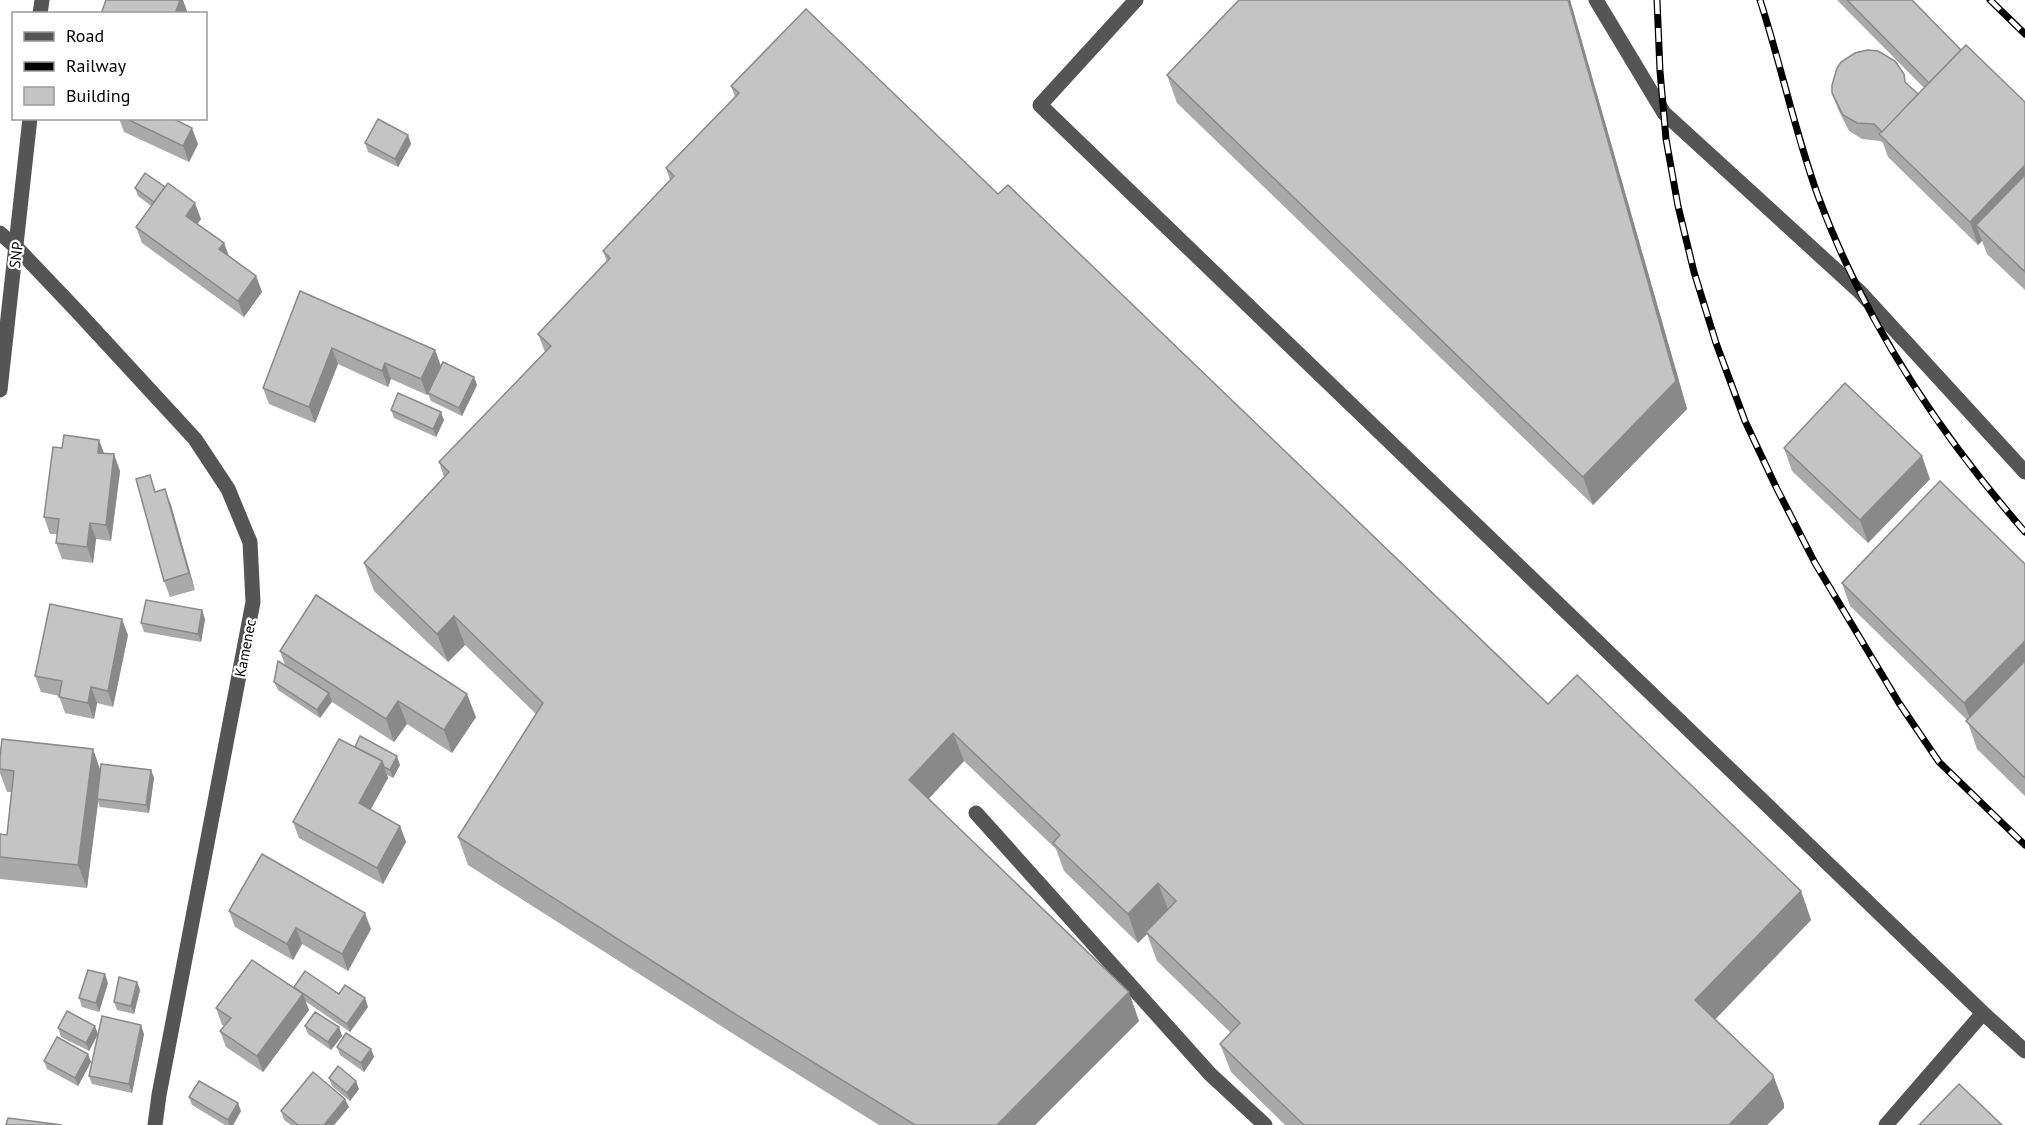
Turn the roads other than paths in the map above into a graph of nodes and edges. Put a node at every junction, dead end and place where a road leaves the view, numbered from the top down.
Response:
1 (1136, 0) edge
2 (1596, 0) edge
3 (30, 120) edge
4 (0, 233) edge
5 (17, 248) junction
6 (0, 390) edge
7 (2025, 472) edge
8 (976, 813) dead end
9 (1983, 1012) junction
10 (2025, 1051) edge
11 (155, 1125) edge
12 (1265, 1125) edge
13 (1886, 1125) edge

1 - 9 street
2 - 7 street
3 - 5 street, SNP
4 - 5 street, Kamenec
5 - 6 street, SNP
5 - 11 street, Kamenec
8 - 12 street
9 - 10 street
9 - 13 street

